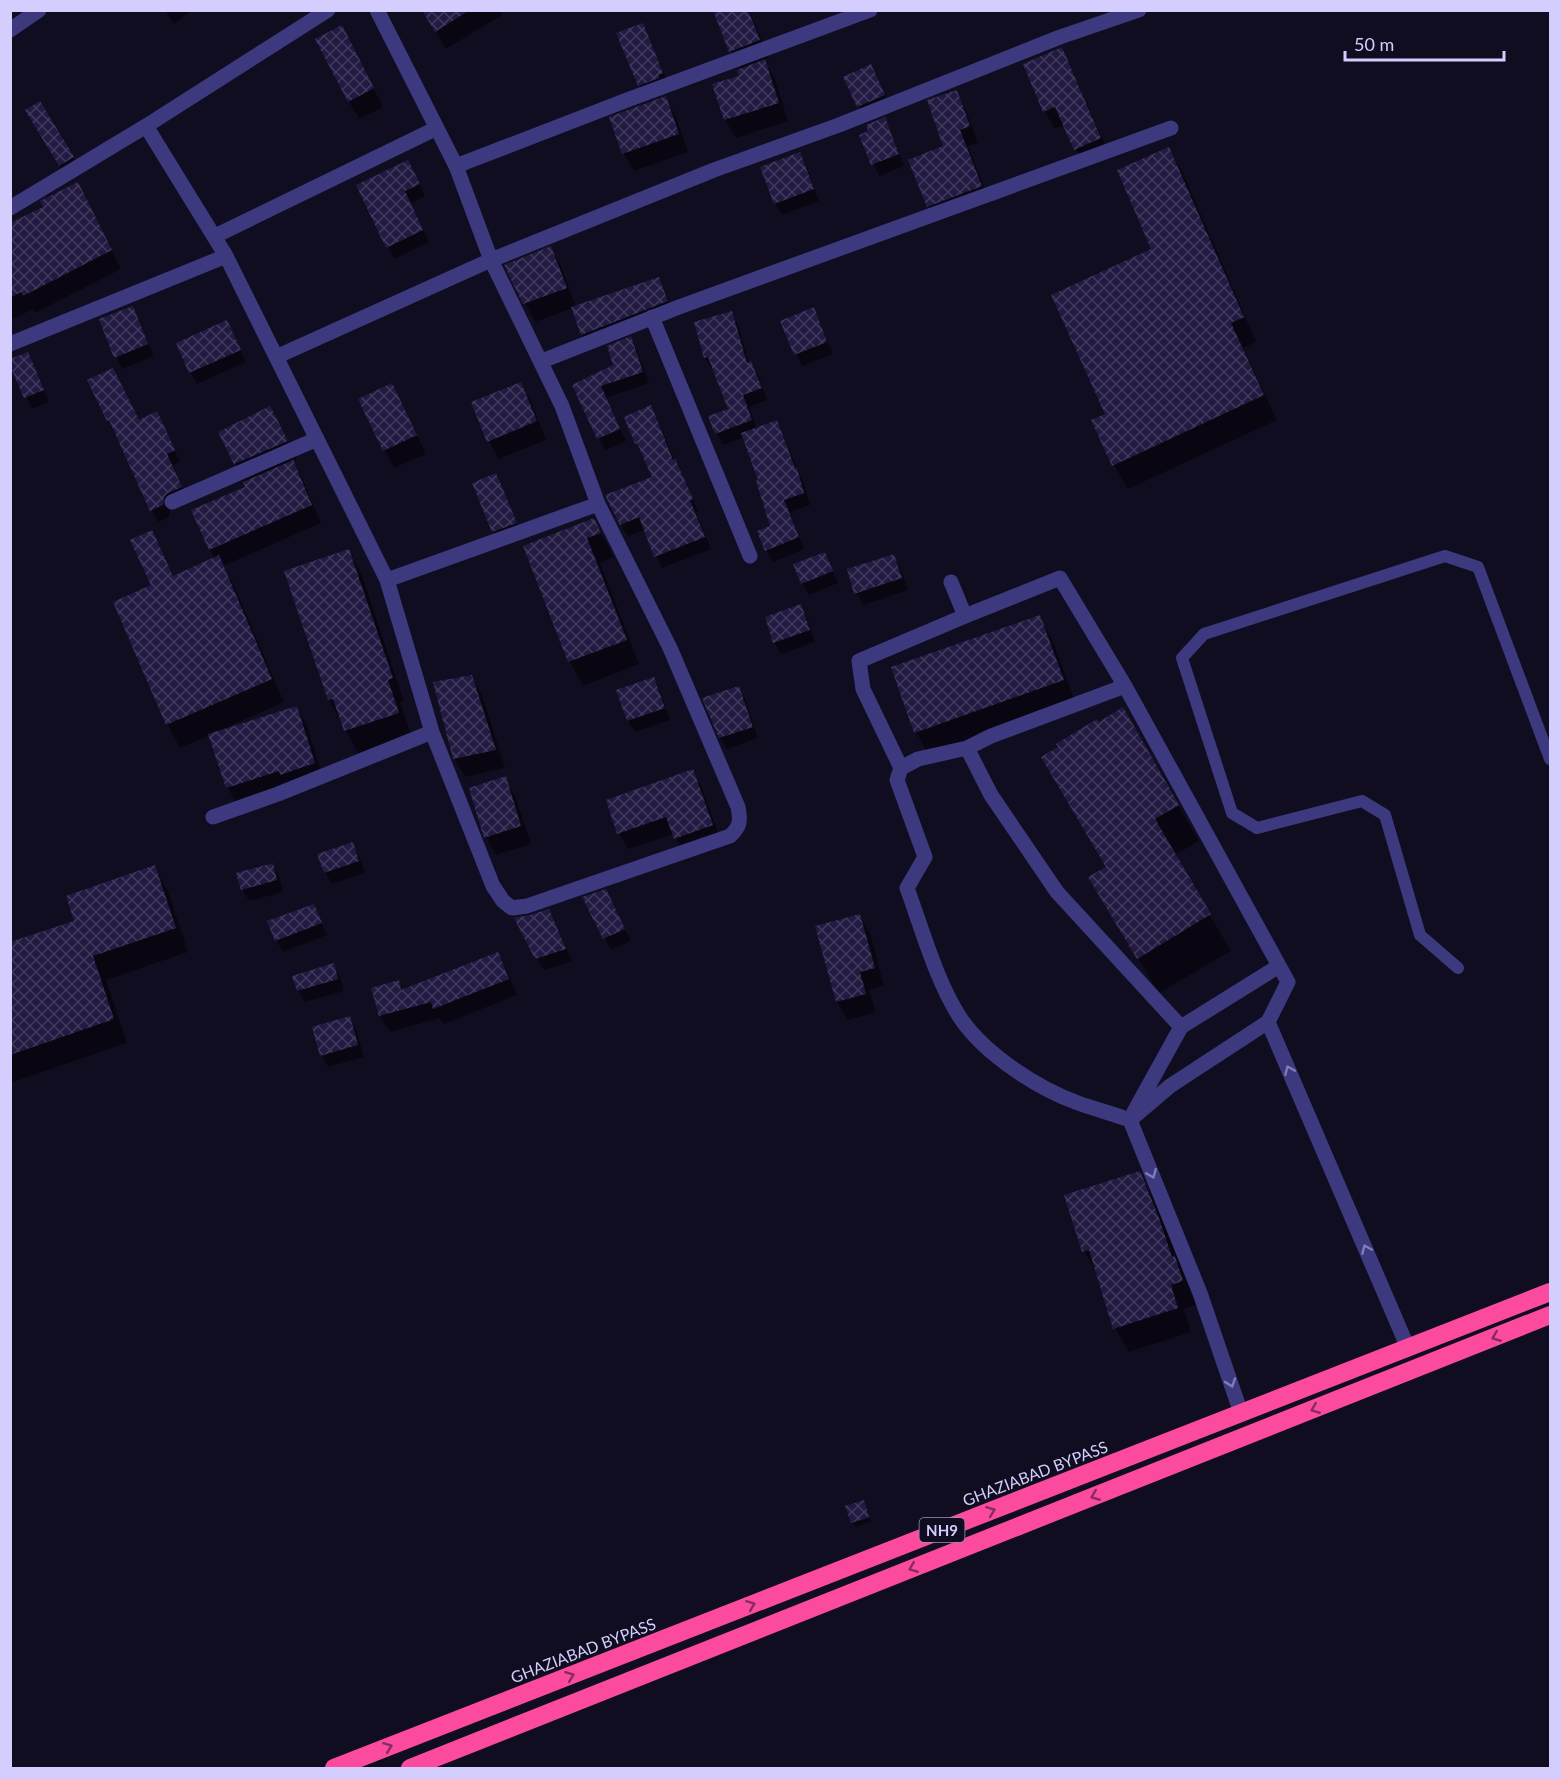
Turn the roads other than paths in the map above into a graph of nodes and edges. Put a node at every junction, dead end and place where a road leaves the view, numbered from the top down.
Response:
1 (39, 10) edge
2 (328, 10) edge
3 (377, 10) edge
4 (870, 10) edge
5 (1139, 10) edge
6 (10, 30) edge
7 (146, 126) junction
8 (437, 128) junction
9 (1171, 128) dead end
10 (456, 166) junction
11 (10, 208) edge
12 (214, 237) junction
13 (226, 256) junction
14 (491, 260) junction
15 (652, 317) junction
16 (10, 344) edge
17 (278, 356) junction
18 (542, 361) junction
19 (317, 439) junction
20 (172, 502) dead end
21 (598, 504) junction
22 (750, 556) dead end
23 (387, 580) junction
24 (951, 582) dead end
25 (965, 616) junction
26 (1125, 686) junction
27 (432, 732) junction
28 (967, 748) junction
29 (1551, 759) edge
30 (901, 768) junction
31 (213, 817) dead end
32 (1280, 966) junction
33 (1458, 968) dead end
34 (1268, 1022) junction
35 (1181, 1027) junction
36 (1130, 1120) junction
37 (1551, 1292) edge
38 (1551, 1315) edge
39 (1408, 1348) junction
40 (1241, 1413) junction
41 (1115, 1462) junction
42 (1123, 1485) junction
43 (334, 1768) edge
44 (410, 1768) edge

1 - 6 street
2 - 7 street
3 - 8 street
4 - 10 street
5 - 14 street
7 - 11 street
7 - 12 street
8 - 10 street
8 - 12 street
9 - 15 street
10 - 14 street
12 - 13 street
13 - 16 street
13 - 17 street
14 - 17 street
14 - 18 street
15 - 18 street
15 - 22 street
17 - 19 street
18 - 21 street
19 - 20 street
19 - 23 street
21 - 23 street
21 - 27 street
23 - 27 street
24 - 25 street
25 - 26 street
25 - 30 street
26 - 28 street
26 - 32 street
27 - 31 street
28 - 30 street
28 - 35 street
29 - 33 lane
30 - 36 street
32 - 34 street
32 - 35 street
34 - 36 street
39 -> 34 street
35 - 36 street
36 -> 40 street
37 - 39 highway, GHAZIABAD BYPASS / NH9
38 -> 42 highway, NH9
39 - 40 highway, GHAZIABAD BYPASS / NH9
40 - 41 highway, GHAZIABAD BYPASS / NH9
41 - 42 highway
43 -> 41 highway, GHAZIABAD BYPASS / NH9
42 -> 44 highway, NH9

